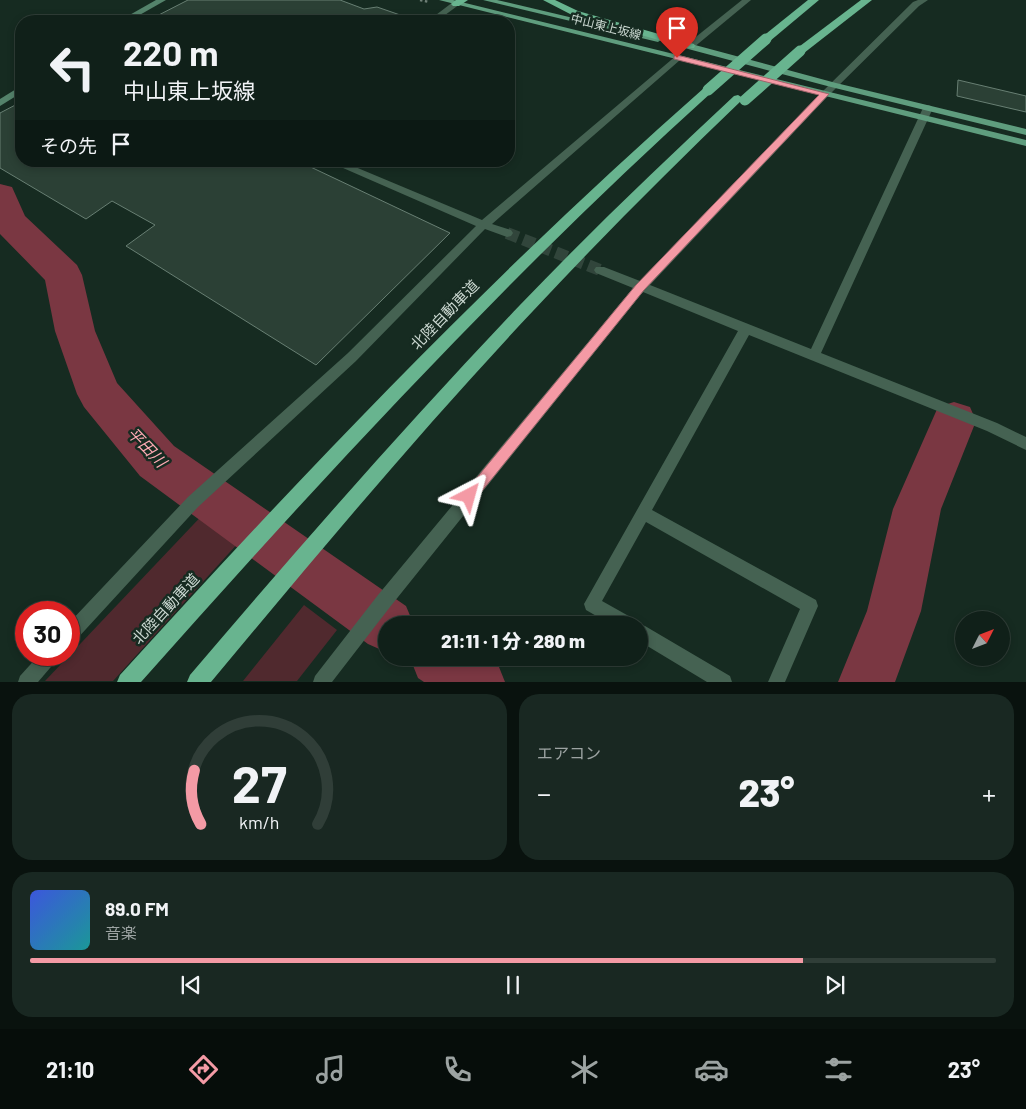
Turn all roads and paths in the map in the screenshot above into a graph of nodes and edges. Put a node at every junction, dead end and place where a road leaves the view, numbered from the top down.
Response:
1 (162, 0) edge
2 (443, 0) edge
3 (487, 0) edge
4 (548, 0) edge
5 (747, 0) edge
6 (801, 0) edge
7 (814, 0) edge
8 (867, 0) edge
9 (924, 0) edge
10 (459, 1) edge
11 (834, 12) dead end
12 (134, 15) edge
13 (440, 15) edge
14 (513, 15) edge
15 (515, 16) edge
16 (764, 38) junction
17 (690, 46) junction
18 (796, 50) junction
19 (677, 58) junction
20 (829, 90) junction
21 (15, 93) edge
22 (0, 103) edge
23 (925, 113) junction
24 (1026, 132) edge
25 (1026, 143) edge
26 (346, 167) edge
27 (483, 225) junction
28 (508, 233) tunnel mouth
29 (600, 270) tunnel mouth
30 (640, 288) junction
31 (746, 328) junction
32 (814, 355) junction
33 (1026, 444) edge
34 (643, 513) junction
35 (613, 616) edge
36 (80, 623) edge
37 (648, 637) edge
38 (40, 666) edge
39 (26, 682) edge
40 (127, 682) edge
41 (197, 682) edge
42 (321, 682) edge
43 (724, 682) edge
44 (776, 682) edge

1 - 12 street
2 - 10 main road, 中山東上坂線
3 - 17 main road, 中山東上坂線
4 - 17 highway
5 - 17 street
6 - 16 highway
7 - 16 highway, 北陸自動車道
8 - 18 highway
9 - 20 street
10 - 13 street
10 - 14 main road, 中山東上坂線
11 - 18 highway
15 - 19 main road, 中山東上坂線
16 - 40 highway, 北陸自動車道, bridge
17 - 20 main road, 中山東上坂線
18 - 41 highway, bridge
19 - 20 main road, 中山東上坂線
19 - 27 street
20 - 23 main road, 中山東上坂線
20 - 30 street
21 - 22 street
23 - 24 main road, 中山東上坂線
23 - 25 main road, 中山東上坂線
23 - 32 street
26 - 27 street
27 - 28 street
27 - 36 street
29 - 30 street
30 - 31 street
30 - 42 street
31 - 32 street
31 - 34 street
32 - 33 street
34 - 35 street
34 - 44 street
37 - 43 street
38 - 39 street

